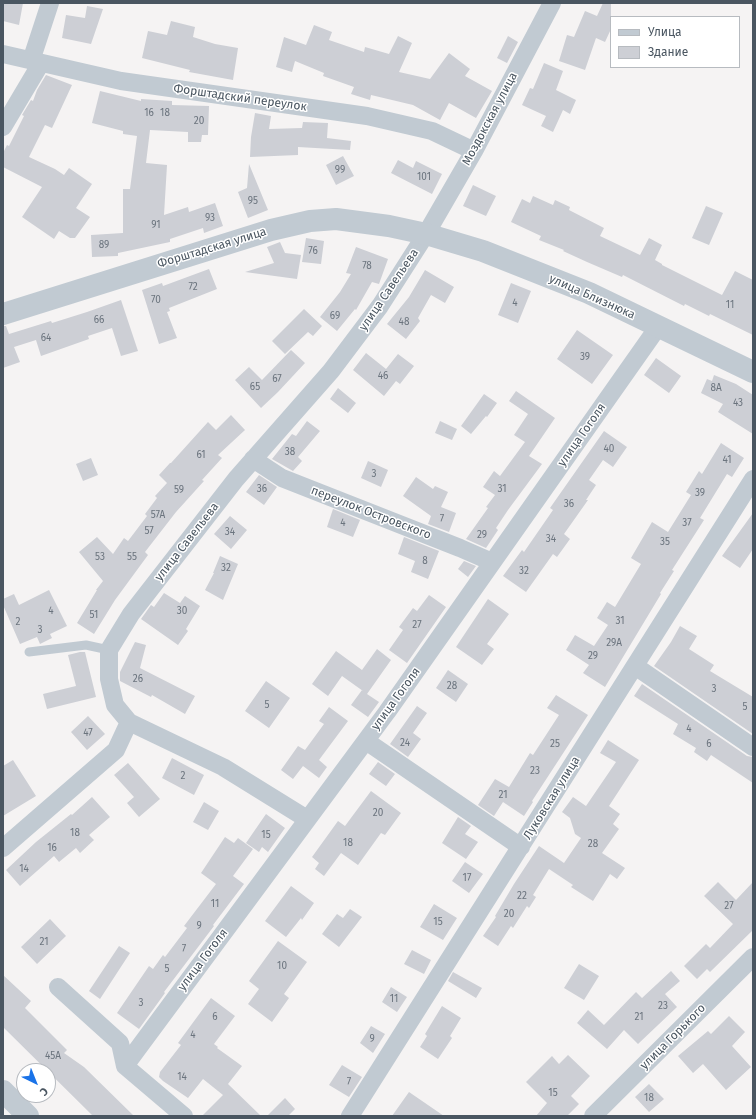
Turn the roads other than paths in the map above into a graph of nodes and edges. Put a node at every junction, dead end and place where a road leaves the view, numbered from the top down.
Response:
1 (50, 3) edge
2 (552, 3) edge
3 (3, 54) edge
4 (36, 62) junction
5 (3, 127) edge
6 (474, 151) junction
7 (426, 234) junction
8 (3, 314) edge
9 (658, 327) junction
10 (753, 372) edge
11 (254, 459) junction
12 (753, 479) edge
13 (492, 562) junction
14 (109, 650) junction
15 (29, 652) dead end
16 (635, 666) junction
17 (129, 722) junction
18 (366, 741) junction
19 (753, 747) edge
20 (307, 820) junction
21 (521, 847) junction
22 (3, 848) edge
23 (753, 957) edge
24 (58, 987) dead end
25 (125, 1066) junction
26 (3, 1091) edge
27 (28, 1116) edge
28 (184, 1116) edge
29 (350, 1116) edge
30 (593, 1116) edge

1 - 4 street
2 - 6 street, Моздокская улица
3 - 4 street, Форштадский переулок
4 - 5 street
4 - 6 street, Форштадский переулок
6 - 7 street, Моздокская улица
7 - 8 street, Форштадская улица
7 - 9 street, улица Близнюка
7 - 11 street, улица Савельева
9 - 10 street, улица Близнюка
9 - 13 street, улица Гоголя
11 - 13 street, переулок Островского
11 - 14 street, улица Савельева
12 - 16 street, Луковская улица
13 - 18 street, улица Гоголя
14 - 15 lane
14 - 17 street
16 - 19 street
16 - 21 street, Луковская улица
17 - 20 street
17 - 22 street
18 - 20 street, улица Гоголя
18 - 21 street
20 - 25 street, улица Гоголя
21 - 29 street, Луковская улица
23 - 30 street, улица Горького
24 - 25 street
25 - 28 street
26 - 27 street

